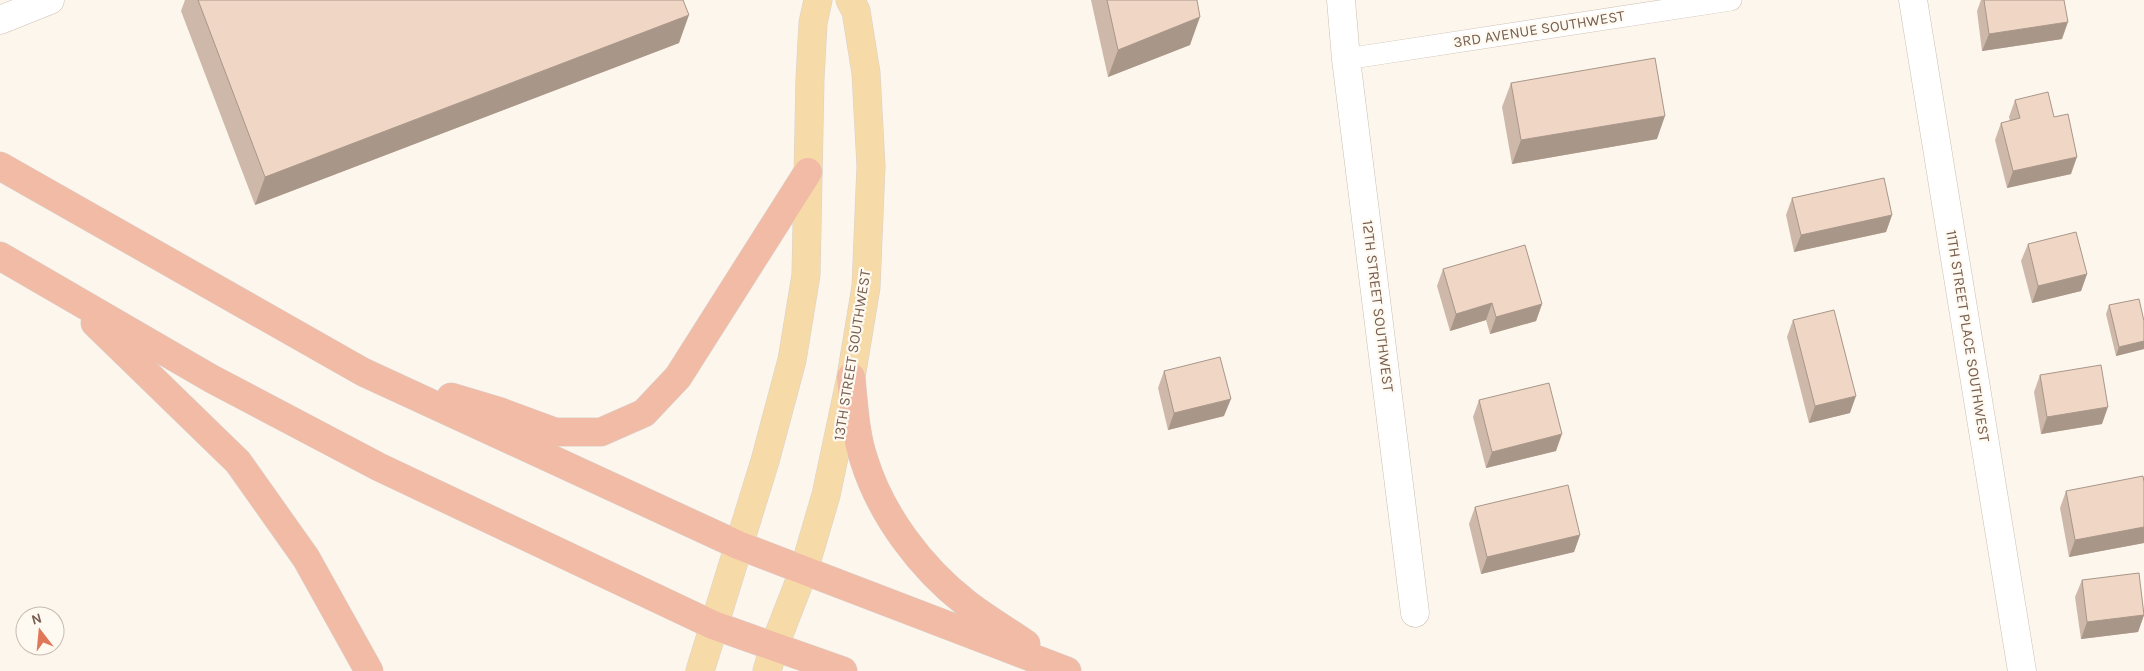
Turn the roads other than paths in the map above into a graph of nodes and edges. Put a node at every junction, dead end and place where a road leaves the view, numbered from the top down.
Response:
1 (50, 0) edge
2 (818, 0) edge
3 (850, 0) edge
4 (1341, 0) edge
5 (1731, 0) edge
6 (1913, 0) edge
7 (0, 20) edge
8 (1346, 59) junction
9 (0, 166) edge
10 (808, 172) junction
11 (0, 256) edge
12 (63, 293) junction
13 (363, 372) junction
14 (851, 377) junction
15 (738, 545) junction
16 (804, 570) junction
17 (1415, 613) dead end
18 (713, 625) junction
19 (771, 659) edge
20 (369, 671) edge
21 (700, 671) edge
22 (843, 671) edge
23 (1066, 671) edge
24 (2022, 671) edge

1 - 7 street
2 - 10 main road
3 - 14 main road, 13TH STREET SOUTHWEST
4 - 8 street, 12TH STREET SOUTHWEST
5 - 8 lane, 3RD AVENUE SOUTHWEST
6 - 24 street, 11TH STREET PLACE SOUTHWEST
8 - 17 street, 12TH STREET SOUTHWEST
9 - 13 highway
10 - 13 highway
10 - 15 main road
11 - 12 highway
12 - 18 highway
12 - 20 highway
13 - 15 highway
14 - 16 main road, 13TH STREET SOUTHWEST
14 - 23 highway
15 - 16 highway
15 - 18 main road
16 - 19 main road, 13TH STREET SOUTHWEST
16 - 23 highway
18 - 19 highway
18 - 21 main road
19 - 22 highway

